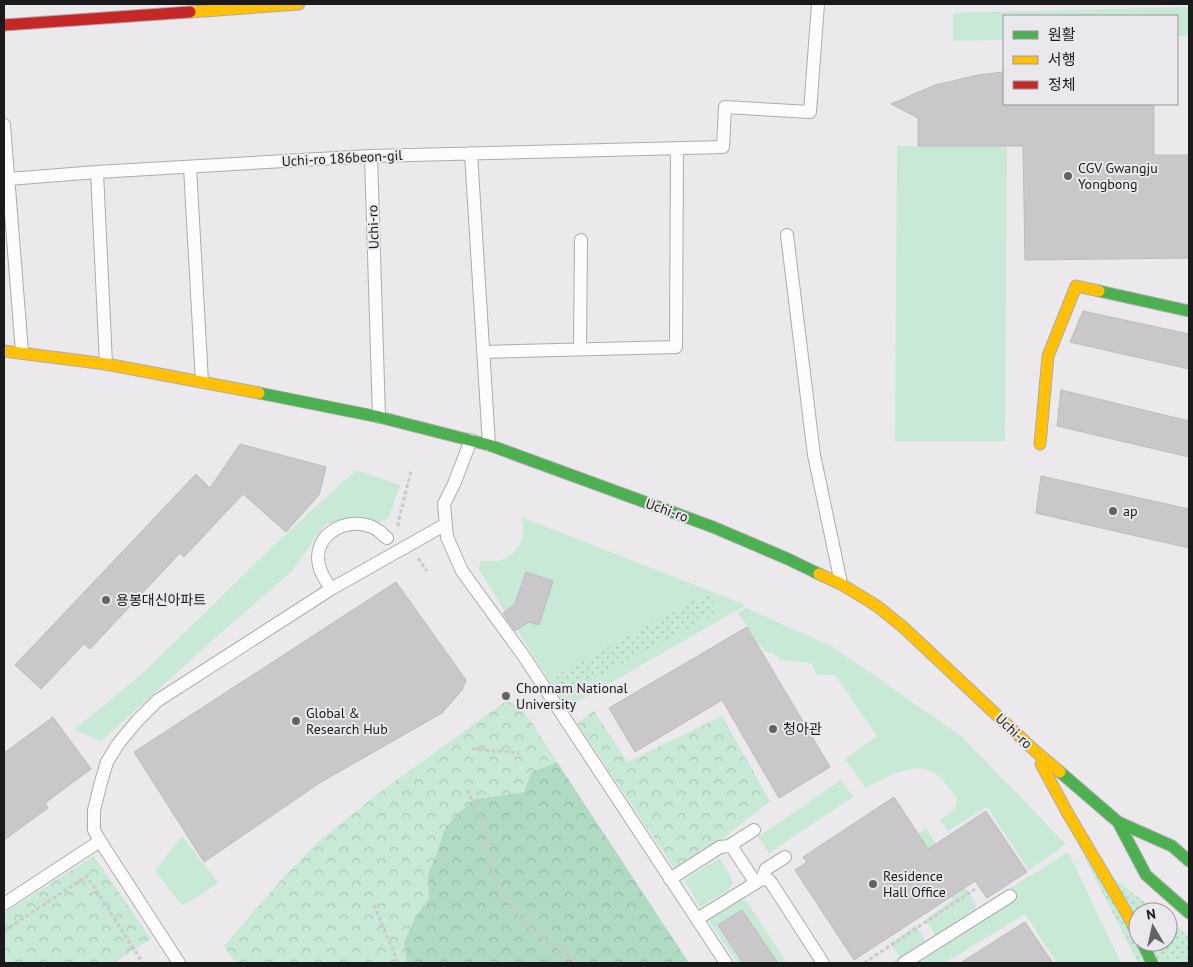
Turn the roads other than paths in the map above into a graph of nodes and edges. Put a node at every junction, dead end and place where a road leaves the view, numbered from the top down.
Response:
1 (299, 4) edge
2 (818, 4) edge
3 (4, 26) edge
4 (4, 125) edge
5 (677, 148) junction
6 (471, 152) junction
7 (372, 156) junction
8 (190, 167) junction
9 (97, 172) junction
10 (8, 179) junction
11 (787, 235) dead end
12 (580, 240) dead end
13 (1189, 311) edge
14 (4, 350) edge
15 (580, 350) junction
16 (22, 352) junction
17 (483, 352) junction
18 (106, 364) junction
19 (202, 382) junction
20 (379, 417) junction
21 (471, 440) junction
22 (1040, 444) dead end
23 (489, 445) junction
24 (446, 524) junction
25 (387, 538) dead end
26 (841, 584) junction
27 (331, 589) junction
28 (1034, 750) junction
29 (1118, 822) junction
30 (754, 830) dead end
31 (100, 841) junction
32 (729, 846) junction
33 (785, 857) dead end
34 (1189, 861) edge
35 (670, 879) junction
36 (759, 881) junction
37 (1010, 896) dead end
38 (4, 904) edge
39 (1189, 913) edge
40 (1128, 917) edge
41 (697, 919) junction
42 (179, 963) edge
43 (726, 963) edge
44 (823, 963) edge
45 (904, 963) edge

1 - 3 main road
2 - 5 lane, Uchi-ro 186beon-gil
4 - 10 lane
5 - 6 lane, Uchi-ro 186beon-gil
5 - 15 lane
6 - 7 lane, Uchi-ro 186beon-gil
6 - 17 lane
7 - 8 lane, Uchi-ro 186beon-gil
7 - 20 lane, Uchi-ro
8 - 9 lane, Uchi-ro 186beon-gil
8 - 19 lane
9 - 10 lane, Uchi-ro 186beon-gil
9 - 18 lane
10 - 16 lane
11 - 26 lane
12 - 15 lane
13 - 22 main road
14 - 16 main road, Uchi-ro
15 - 17 lane
16 - 18 main road, Uchi-ro
17 - 23 lane
18 - 19 main road, Uchi-ro
19 - 20 main road, Uchi-ro
20 - 21 main road, Uchi-ro
21 - 23 main road, Uchi-ro
21 - 24 lane
23 - 26 main road, Uchi-ro
24 - 27 lane
24 - 35 lane
25 - 27 lane
26 - 28 main road, Uchi-ro
27 - 31 lane
28 - 29 main road, Uchi-ro
28 - 40 main road
29 - 34 main road, Uchi-ro
29 - 39 main road, Uchi-ro
30 - 32 lane
31 - 38 lane
31 - 42 lane
32 - 35 lane
32 - 36 lane
33 - 36 lane
35 - 41 lane
36 - 41 lane
36 - 44 lane
37 - 45 lane
41 - 43 lane

